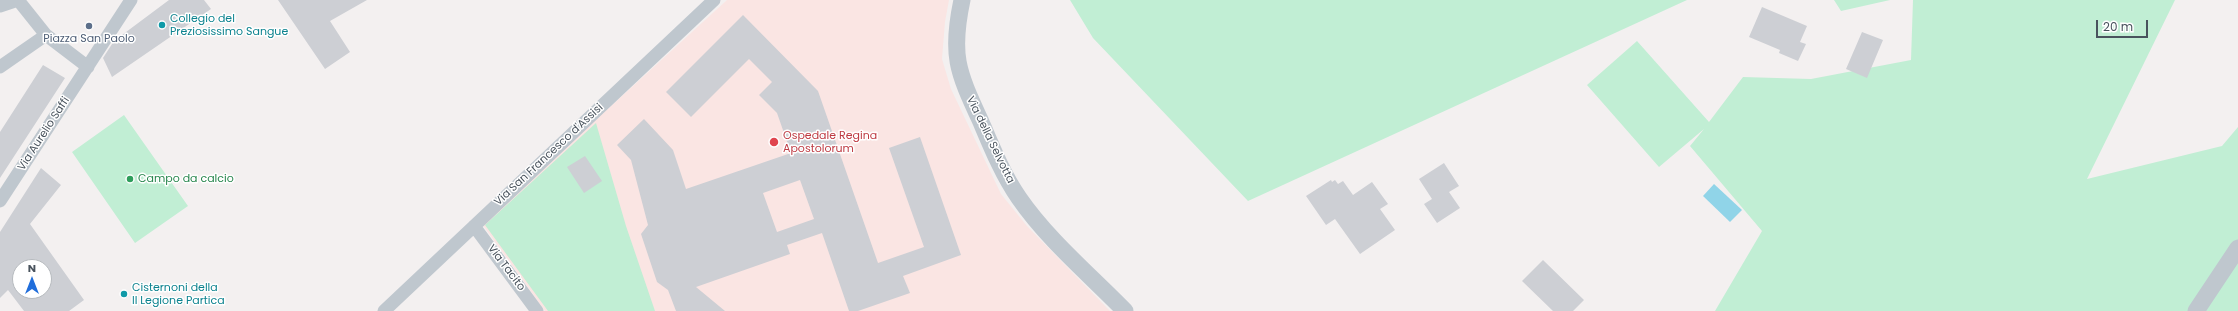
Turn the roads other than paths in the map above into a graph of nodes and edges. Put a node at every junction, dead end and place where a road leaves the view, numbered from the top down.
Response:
1 (18, 0) edge
2 (131, 0) edge
3 (714, 0) edge
4 (962, 0) edge
5 (0, 6) edge
6 (46, 35) junction
7 (0, 66) edge
8 (88, 67) junction
9 (0, 201) edge
10 (474, 226) junction
11 (2238, 248) edge
12 (384, 311) edge
13 (537, 311) edge
14 (1125, 311) edge
15 (2196, 311) edge

1 - 5 street
1 - 6 street
2 - 8 street
3 - 10 street, Via San Francesco d'Assisi
4 - 14 street, Via della Selvotta
6 - 7 street
6 - 8 street
8 - 9 street, Via Aurelio Saffi
10 - 12 street, Via San Francesco d'Assisi
10 - 13 street, Via Tacito
11 - 15 street

